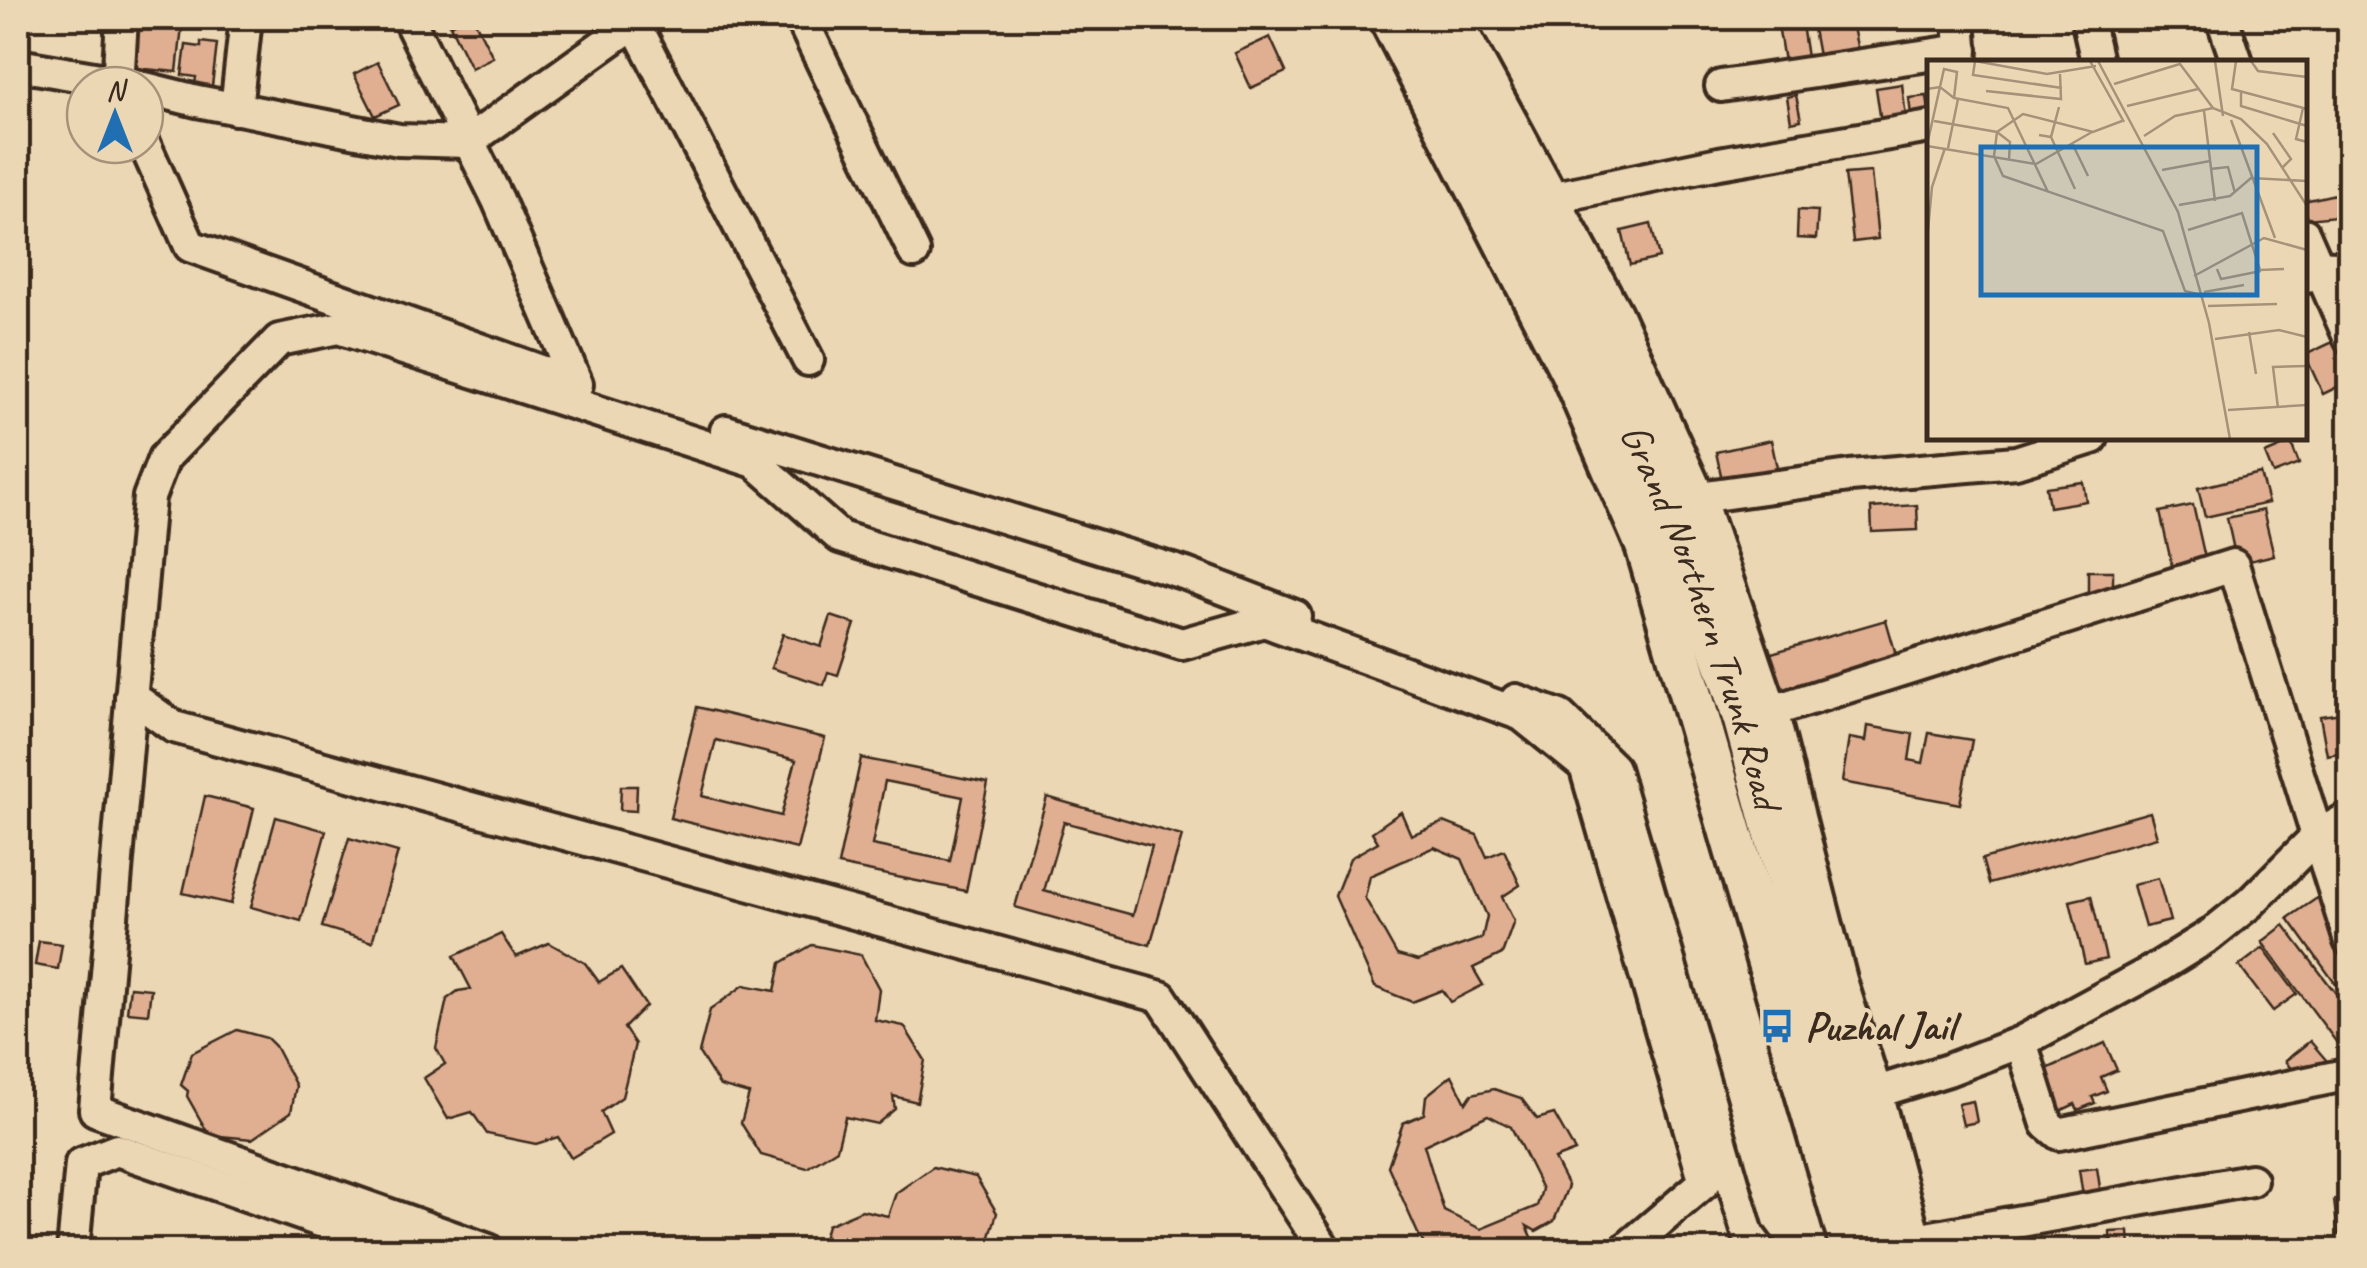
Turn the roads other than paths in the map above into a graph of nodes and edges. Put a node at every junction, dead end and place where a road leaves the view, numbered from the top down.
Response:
1 (122, 18) edge
2 (246, 18) edge
3 (408, 18) edge
4 (802, 18) edge
5 (1391, 18) edge
6 (1427, 18) edge
7 (1455, 18) edge
8 (1959, 18) edge
9 (2087, 18) edge
10 (2222, 18) edge
11 (638, 19) edge
12 (1962, 56) edge
13 (1927, 60) edge
14 (1930, 60) edge
15 (2097, 60) edge
16 (2236, 60) edge
17 (18, 65) edge
18 (127, 65) edge
19 (65, 73) edge
20 (1721, 86) dead end
21 (165, 92) edge
22 (236, 109) junction
23 (1927, 128) edge
24 (468, 142) junction
25 (154, 165) edge
26 (1555, 197) junction
27 (914, 252) dead end
28 (2350, 268) edge
29 (2311, 273) edge
30 (2350, 339) edge
31 (808, 360) dead end
32 (577, 384) junction
33 (2077, 440) edge
34 (2002, 450) edge
35 (1699, 498) junction
36 (132, 696) junction
37 (1772, 712) junction
38 (2350, 817) edge
39 (2318, 835) junction
40 (2350, 940) edge
41 (2021, 1042) junction
42 (2350, 1074) edge
43 (1847, 1101) junction
44 (2251, 1180) dead end
45 (1907, 1247) edge
46 (73, 1250) edge
47 (403, 1250) edge
48 (488, 1250) edge
49 (1325, 1250) edge
50 (1625, 1250) edge
51 (1760, 1250) edge
52 (1853, 1250) edge

1 - 18 street
2 - 22 street
3 - 24 street
4 - 27 street
5 - 43 highway, Grand Northern Trunk Road
6 - 43 highway, Grand Northern Trunk Road
7 - 26 street
8 - 12 street
9 - 15 street
10 - 16 street
11 - 24 street
11 - 31 street
12 - 14 street
13 - 20 street
17 - 19 street
21 - 22 street
22 - 24 street
23 - 26 street
24 - 32 street
25 - 32 street
26 - 35 street
28 - 29 street
29 - 30 street
32 - 51 street
33 - 34 street
34 - 35 street
35 - 37 street
36 - 48 street
36 - 49 street
36 - 50 street
37 - 39 street
37 - 43 street
38 - 39 street
39 - 40 street
39 - 41 street
41 - 42 street
41 - 43 street
43 - 45 highway, Grand Northern Trunk Road
43 - 52 highway, Grand Northern Trunk Road
44 - 45 street
46 - 47 street

